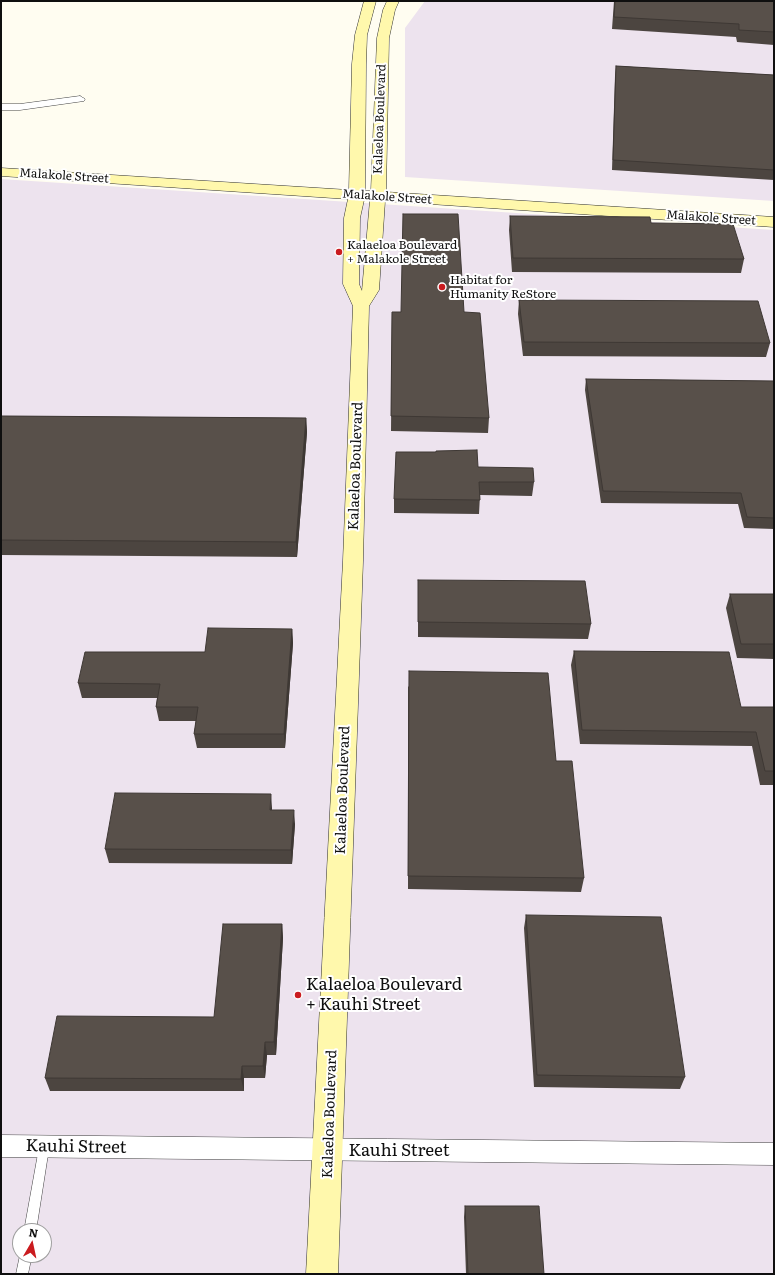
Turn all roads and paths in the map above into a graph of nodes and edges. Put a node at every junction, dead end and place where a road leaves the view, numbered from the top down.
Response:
1 (370, 1) edge
2 (393, 1) edge
3 (80, 99) dead end
4 (1, 107) edge
5 (1, 172) edge
6 (357, 195) junction
7 (378, 197) junction
8 (774, 222) edge
9 (360, 306) junction
10 (1, 1146) edge
11 (44, 1147) junction
12 (328, 1150) junction
13 (774, 1154) edge
14 (31, 1223) edge
15 (24, 1263) edge
16 (22, 1274) edge
17 (322, 1274) edge

1 - 6 street, Kalaeloa Boulevard
2 - 7 street, Kalaeloa Boulevard
3 - 4 street
5 - 6 street, Malakole Street
6 - 7 street, Malakole Street
6 - 9 street, Kalaeloa Boulevard
7 - 8 street, Malakole Street
7 - 9 street, Kalaeloa Boulevard
9 - 12 street, Kalaeloa Boulevard
10 - 11 street, Kauhi Street
11 - 12 street, Kauhi Street
11 - 14 lane
12 - 13 street, Kauhi Street
12 - 17 street, Kalaeloa Boulevard
15 - 16 lane

